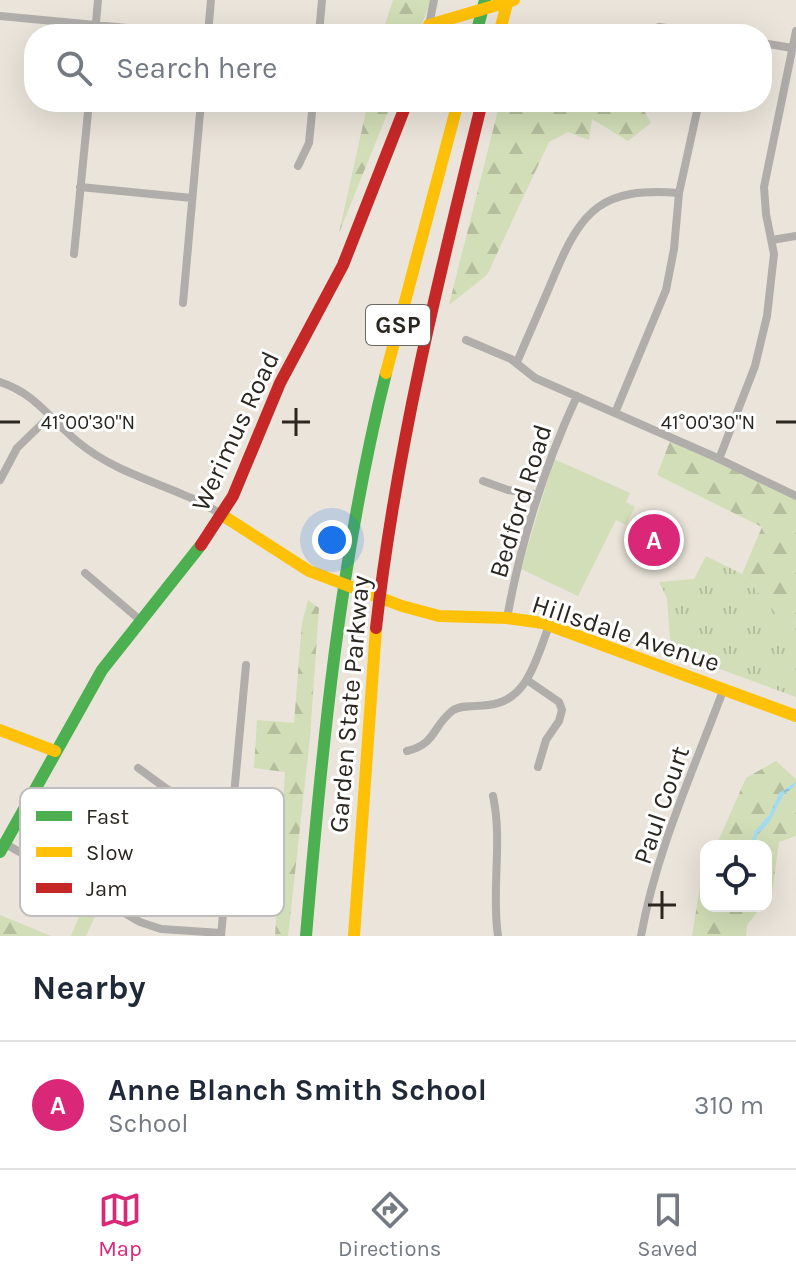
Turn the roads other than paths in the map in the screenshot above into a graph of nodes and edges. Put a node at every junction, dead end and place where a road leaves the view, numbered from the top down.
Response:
1 (98, 0) edge
2 (211, 0) edge
3 (322, 0) edge
4 (434, 0) edge
5 (485, 0) edge
6 (508, 0) edge
7 (514, 0) edge
8 (0, 16) edge
9 (55, 24) edge
10 (96, 24) edge
11 (209, 24) edge
12 (320, 24) edge
13 (429, 24) edge
14 (440, 24) edge
15 (479, 24) edge
16 (502, 24) edge
17 (796, 31) edge
18 (772, 45) edge
19 (792, 48) junction
20 (88, 112) edge
21 (200, 112) edge
22 (312, 112) edge
23 (403, 112) edge
24 (455, 112) edge
25 (480, 112) edge
26 (697, 112) edge
27 (298, 166) dead end
28 (80, 187) junction
29 (679, 193) junction
30 (192, 198) junction
31 (796, 236) edge
32 (772, 240) junction
33 (74, 254) dead end
34 (183, 303) dead end
35 (466, 340) dead end
36 (517, 362) junction
37 (0, 382) edge
38 (577, 396) junction
39 (615, 413) junction
40 (50, 416) junction
41 (719, 459) junction
42 (0, 480) edge
43 (483, 481) dead end
44 (538, 495) junction
45 (796, 496) edge
46 (222, 515) junction
47 (85, 573) dead end
48 (507, 618) junction
49 (140, 620) junction
50 (549, 626) junction
51 (246, 665) dead end
52 (527, 680) junction
53 (724, 688) junction
54 (796, 716) edge
55 (0, 730) edge
56 (55, 751) junction
57 (407, 751) dead end
58 (538, 767) dead end
59 (138, 768) dead end
60 (35, 788) edge
61 (167, 788) edge
62 (235, 788) edge
63 (493, 796) dead end
64 (20, 814) edge
65 (2, 847) edge
66 (20, 857) edge
67 (129, 916) edge
68 (221, 935) edge
69 (306, 936) edge
70 (354, 936) edge
71 (498, 936) edge
72 (641, 936) edge

1 - 10 street
2 - 11 street
3 - 12 street
4 - 13 street
5 - 15 main road
6 - 16 main road
7 - 14 main road
8 - 9 street
17 - 19 street
18 - 19 street
19 - 32 street
20 - 28 street
21 - 30 street
22 - 27 street
23 - 46 main road, Werimus Road
24 - 69 main road, Garden State Parkway / GSP
25 - 70 main road, Garden State Parkway / GSP
26 - 29 street
28 - 30 street
28 - 33 street
29 - 36 street
29 - 39 street
30 - 34 street
31 - 32 street
32 - 41 street
35 - 36 street
36 - 38 street
37 - 40 street
38 - 39 street
38 - 44 street, Bedford Road
39 - 41 street
40 - 42 street
40 - 46 street
41 - 45 street
43 - 44 street
44 - 48 street, Bedford Road
46 - 48 main road, Hillsdale Avenue
46 - 49 main road, Werimus Road
47 - 49 street
48 - 50 main road, Hillsdale Avenue
49 - 56 main road, Werimus Road
50 - 52 street
50 - 53 main road, Hillsdale Avenue
51 - 62 street
52 - 57 street
52 - 58 street
53 - 54 main road, Hillsdale Avenue
53 - 72 street, Paul Court
55 - 56 main road
56 - 60 main road, Werimus Road
59 - 61 street
63 - 71 street
64 - 65 main road, Werimus Road
65 - 66 street
67 - 68 street

